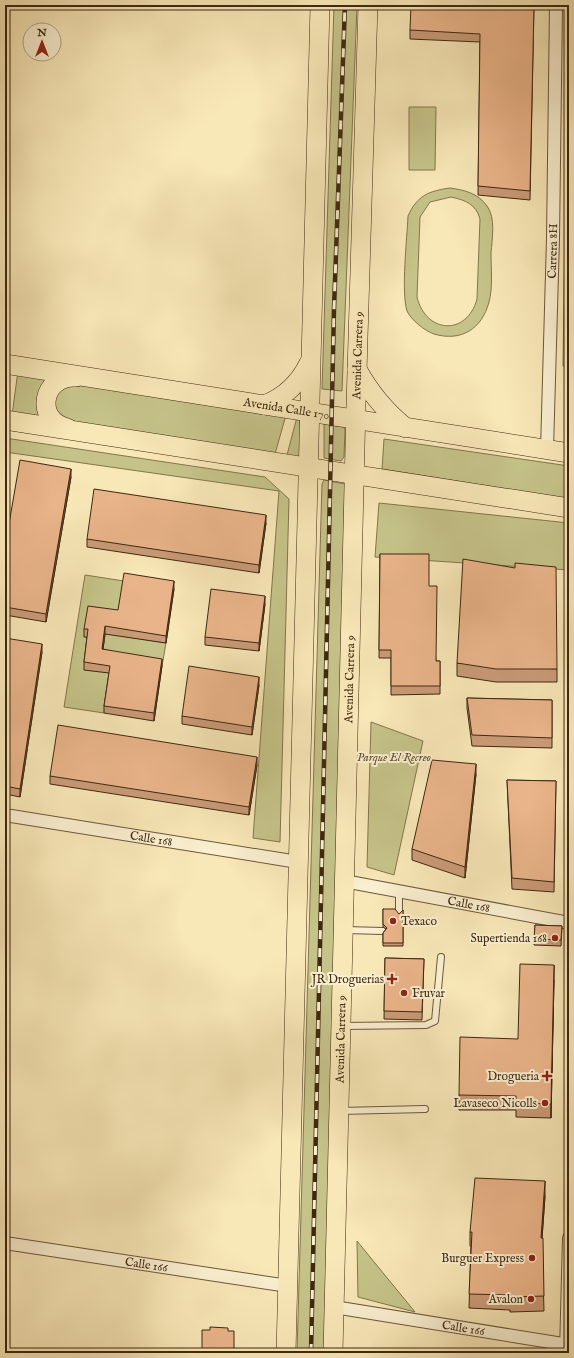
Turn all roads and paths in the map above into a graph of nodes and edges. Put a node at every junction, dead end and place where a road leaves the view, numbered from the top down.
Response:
1 (320, 5) edge
2 (368, 5) edge
3 (556, 5) edge
4 (310, 362) junction
5 (5, 364) edge
6 (357, 369) junction
7 (85, 377) junction
8 (264, 405) junction
9 (308, 412) junction
10 (356, 419) junction
11 (5, 420) edge
12 (406, 428) junction
13 (84, 432) junction
14 (547, 450) junction
15 (569, 453) edge
16 (307, 467) junction
17 (354, 475) junction
18 (569, 508) edge
19 (5, 815) edge
20 (298, 862) junction
21 (344, 881) junction
22 (399, 890) junction
23 (398, 912) edge
24 (569, 923) edge
25 (343, 930) junction
26 (383, 931) edge
27 (441, 957) dead end
28 (341, 1026) junction
29 (425, 1109) dead end
30 (339, 1111) junction
31 (569, 1238) edge
32 (5, 1243) edge
33 (288, 1286) junction
34 (334, 1307) junction
35 (567, 1348) edge
36 (286, 1353) edge
37 (333, 1353) edge

1 - 4 main road
2 - 6 main road, Avenida Carrera 9
3 - 14 street, Carrera 8H
4 - 8 main road
4 - 9 main road
5 - 7 main road, Avenida Calle 170
6 - 10 main road, Avenida Carrera 9
6 - 12 main road
7 - 8 main road, Avenida Calle 170
7 - 13 main road
8 - 9 main road, Avenida Calle 170
9 - 10 main road, Avenida Calle 170
9 - 16 main road
10 - 12 main road, Avenida Calle 170
10 - 17 main road, Avenida Carrera 9
11 - 13 main road
12 - 14 main road, Avenida Calle 170
13 - 16 main road
14 - 15 main road, Avenida Calle 170
16 - 17 main road
16 - 20 main road
17 - 18 main road
17 - 21 main road, Avenida Carrera 9
19 - 20 street, Calle 168
20 - 33 main road
21 - 22 street, Calle 168
21 - 25 main road, Avenida Carrera 9
22 - 23 lane
22 - 24 street, Calle 168
25 - 26 lane
25 - 28 main road, Avenida Carrera 9
27 - 28 lane
28 - 30 main road, Avenida Carrera 9
29 - 30 lane
30 - 34 main road, Avenida Carrera 9
31 - 35 street
32 - 33 street, Calle 166
33 - 36 main road
34 - 35 street, Calle 166
34 - 37 main road, Avenida Carrera 9

